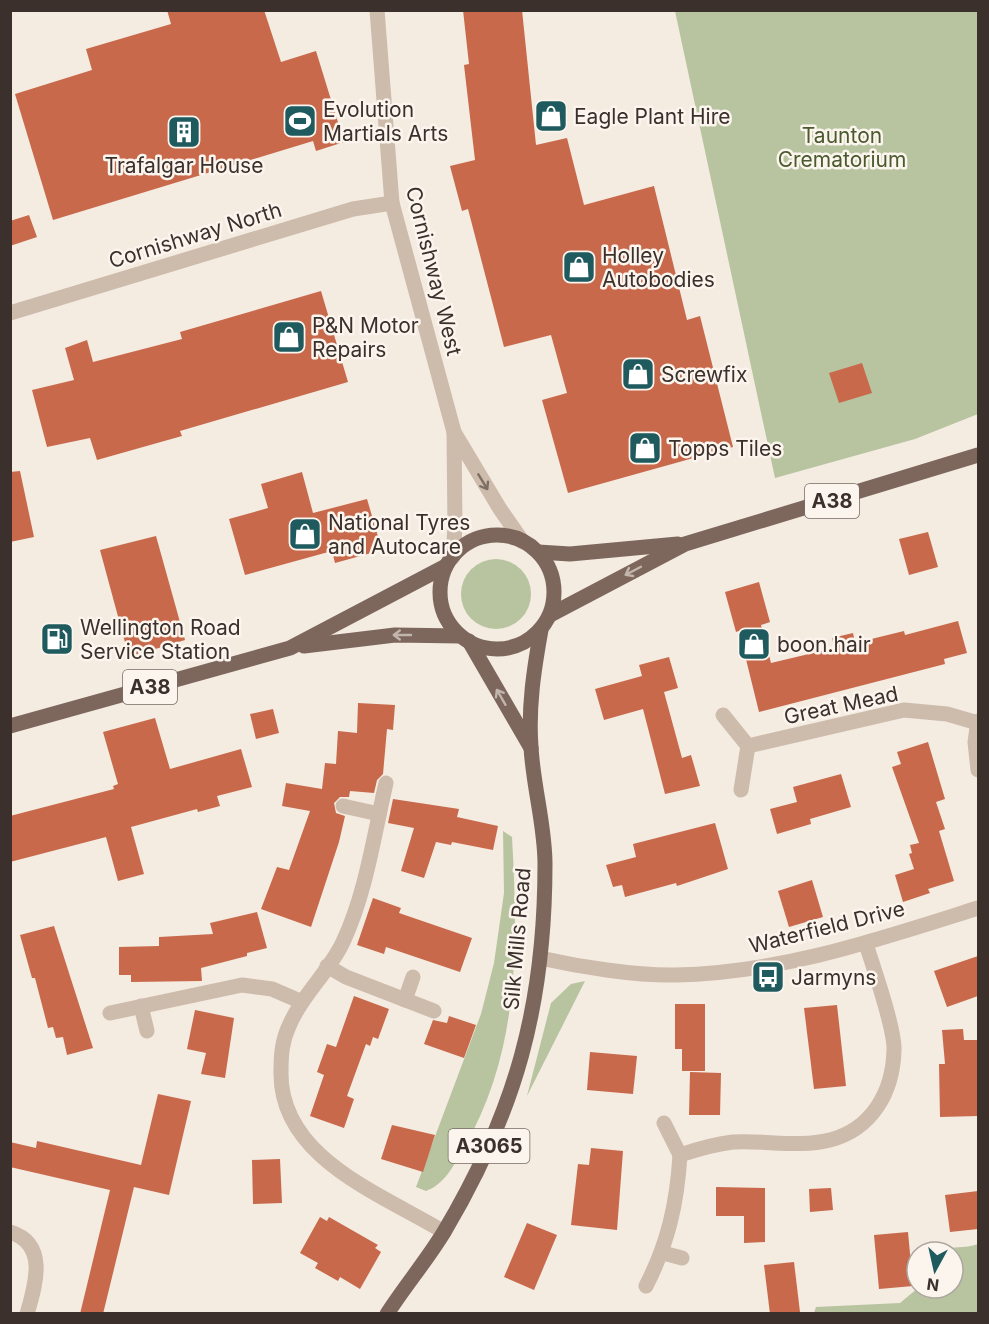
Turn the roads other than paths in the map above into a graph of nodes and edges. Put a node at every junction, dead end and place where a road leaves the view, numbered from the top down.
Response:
1 (377, 10) edge
2 (392, 203) junction
3 (10, 313) edge
4 (454, 432) junction
5 (978, 455) edge
6 (523, 542) junction
7 (685, 544) junction
8 (538, 552) junction
9 (450, 562) junction
10 (550, 615) junction
11 (541, 630) junction
12 (465, 639) junction
13 (290, 648) junction
14 (723, 715) dead end
15 (978, 722) edge
16 (10, 726) edge
17 (748, 746) junction
18 (531, 748) junction
19 (978, 770) edge
20 (386, 783) dead end
21 (741, 790) dead end
22 (344, 806) dead end
23 (379, 814) junction
24 (978, 908) edge
25 (866, 944) junction
26 (540, 958) junction
27 (327, 966) junction
28 (413, 977) dead end
29 (405, 1000) junction
30 (302, 1002) junction
31 (141, 1006) junction
32 (434, 1011) dead end
33 (110, 1013) dead end
34 (147, 1031) dead end
35 (664, 1123) dead end
36 (680, 1155) junction
37 (10, 1232) edge
38 (444, 1233) junction
39 (663, 1253) junction
40 (682, 1258) dead end
41 (646, 1286) dead end
42 (27, 1314) edge
43 (387, 1314) edge

1 - 2 street, Cornishway West
2 - 3 street, Cornishway North
2 - 4 street, Cornishway West
4 -> 6 street, Cornishway West
4 - 9 street, Cornishway West
5 - 7 main road, A38
6 - 8 main road, A38
6 - 9 main road, A38
7 - 8 main road, A38
7 -> 10 main road, A38
8 - 10 main road, A38
9 - 12 main road
9 - 13 main road, A38
10 - 11 main road, A38
11 - 12 main road, A38
11 - 18 main road, Silk Mills Road / A3065
12 -> 13 main road, A38
18 -> 12 main road, Silk Mills Road / A3065
13 - 16 main road, A38
14 - 17 street
15 - 17 street, Great Mead
15 - 19 street, Great Mead
17 - 21 street
18 - 26 main road, Silk Mills Road / A3065
20 - 23 street
22 - 23 street
23 - 27 street
24 - 25 street, Waterfield Drive
25 - 26 street, Waterfield Drive
25 - 36 street
26 - 38 main road, Silk Mills Road / A3065
27 - 29 street
27 - 30 street
28 - 29 street
29 - 32 street
30 - 31 street
30 - 38 street
31 - 33 street
31 - 34 street
35 - 36 street
36 - 39 street
37 - 42 street
38 - 43 main road, Silk Mills Road / A3065
39 - 40 street
39 - 41 street

